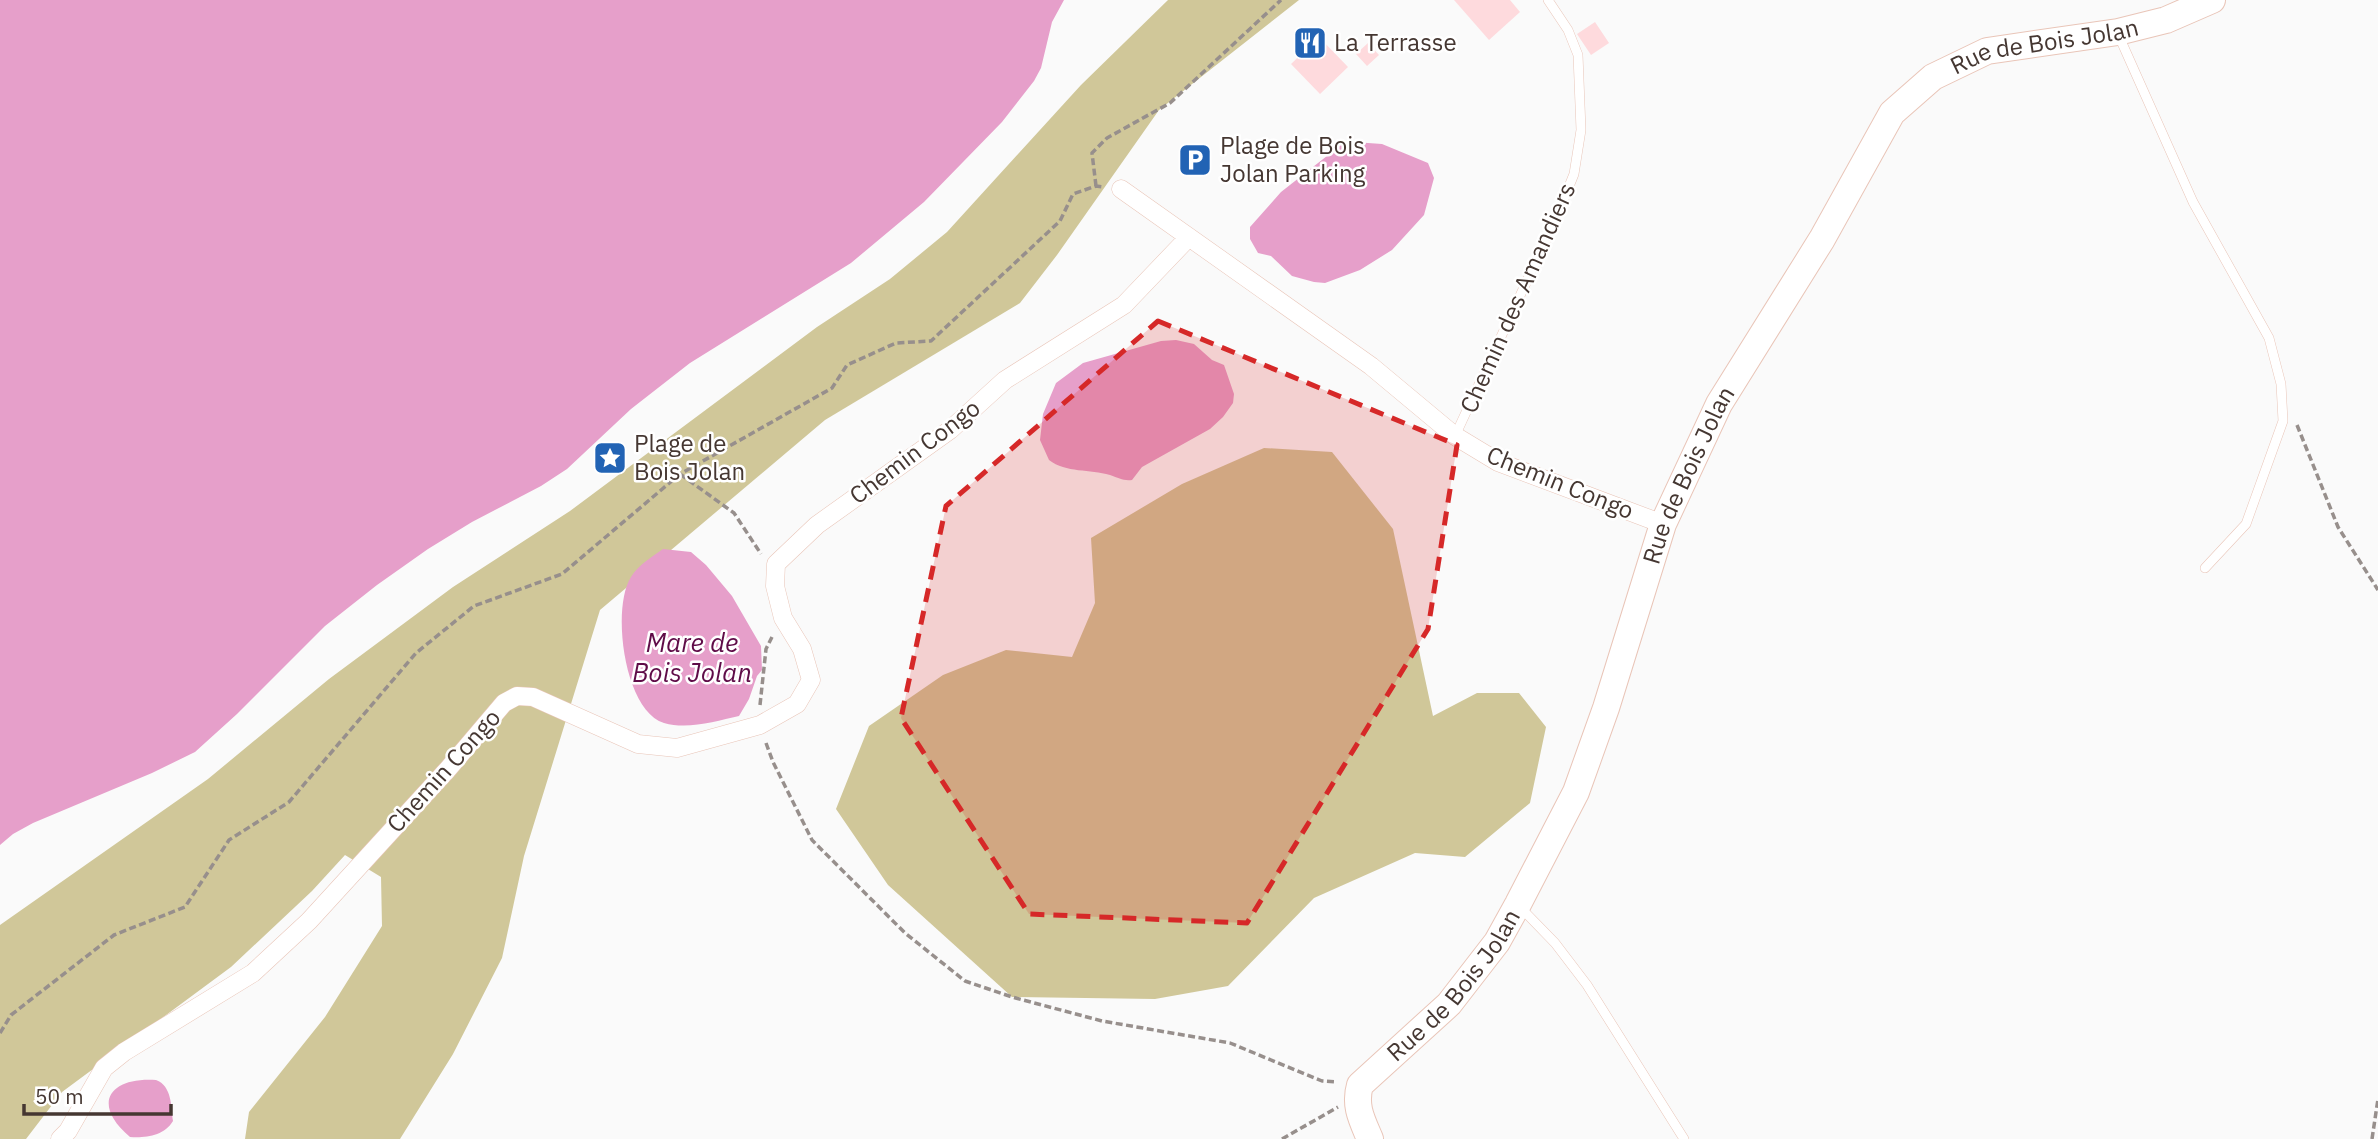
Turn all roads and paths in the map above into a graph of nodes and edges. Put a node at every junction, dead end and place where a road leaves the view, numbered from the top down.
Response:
1 (1282, 0) edge
2 (1548, 0) edge
3 (2212, 0) edge
4 (2118, 32) junction
5 (1122, 189) dead end
6 (1189, 237) junction
7 (2297, 423) dead end
8 (1455, 436) junction
9 (680, 474) junction
10 (1663, 524) junction
11 (776, 564) junction
12 (2205, 568) dead end
13 (2378, 590) edge
14 (783, 618) junction
15 (760, 725) junction
16 (1518, 904) junction
17 (0, 1034) edge
18 (1358, 1091) junction
19 (2378, 1099) edge
20 (60, 1139) edge
21 (1282, 1139) edge
22 (1370, 1139) edge
23 (1684, 1139) edge
24 (2372, 1139) edge

1 - 9 path
2 - 8 lane, Chemin des Amandiers
3 - 4 street, Rue de Bois Jolan
4 - 10 street, Rue de Bois Jolan
4 - 12 lane
5 - 6 street, Chemin Congo
6 - 8 street, Chemin Congo
6 - 11 street, Chemin Congo
7 - 13 path
8 - 10 street, Chemin Congo
9 - 11 path
9 - 17 path
10 - 16 street, Rue de Bois Jolan
11 - 14 street, Chemin Congo
14 - 15 path
14 - 15 street, Chemin Congo
15 - 18 path
15 - 20 street, Chemin Congo
16 - 18 street, Rue de Bois Jolan
16 - 23 lane
18 - 21 path
18 - 22 street
19 - 24 path

